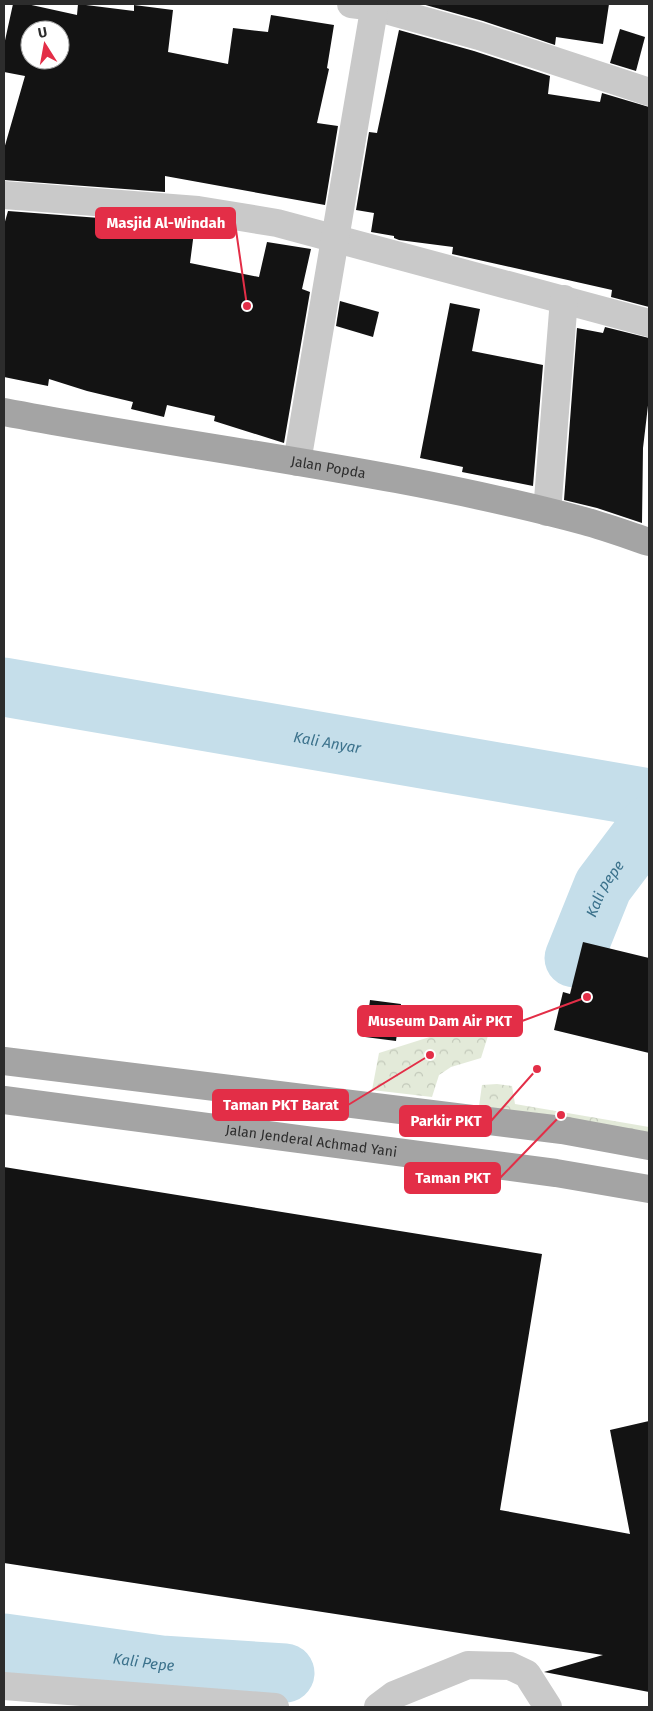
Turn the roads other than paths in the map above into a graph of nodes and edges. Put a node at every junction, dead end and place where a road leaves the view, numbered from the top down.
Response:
1 (367, 5) edge
2 (649, 92) edge
3 (4, 195) edge
4 (334, 239) junction
5 (564, 299) junction
6 (649, 323) edge
7 (4, 412) edge
8 (297, 462) junction
9 (547, 512) junction
10 (649, 542) edge
11 (4, 1061) edge
12 (116, 1075) junction
13 (4, 1100) edge
14 (108, 1114) junction
15 (440, 1115) junction
16 (649, 1146) edge
17 (438, 1157) junction
18 (649, 1189) edge
19 (4, 1686) edge
20 (49, 1698) edge
21 (275, 1707) edge
22 (378, 1707) edge
23 (548, 1707) edge

1 - 2 street
1 - 4 street
3 - 4 street
4 - 5 street
4 - 8 street
5 - 6 street
5 - 9 street
7 - 8 main road, Jalan Popda
8 - 9 main road, Jalan Popda
9 - 10 main road, Jalan Popda
11 - 12 main road
12 - 14 main road
12 - 15 main road
13 - 14 main road, Jalan Jenderal Achmad Yani
14 - 17 main road, Jalan Jenderal Achmad Yani
15 - 16 main road
15 - 17 main road
17 - 18 main road, Jalan Jenderal Achmad Yani
19 - 20 street
20 - 21 street
22 - 23 street

